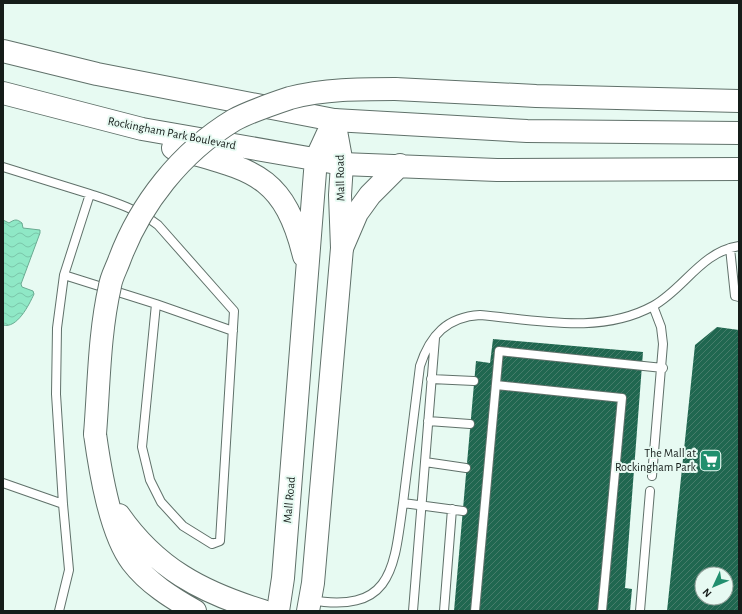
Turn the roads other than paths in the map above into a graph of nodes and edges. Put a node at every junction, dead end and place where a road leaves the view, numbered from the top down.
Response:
1 (3, 51) edge
2 (3, 93) edge
3 (739, 101) edge
4 (334, 120) junction
5 (142, 129) junction
6 (739, 133) edge
7 (316, 160) junction
8 (342, 164) junction
9 (400, 165) junction
10 (3, 167) edge
11 (739, 169) edge
12 (90, 194) junction
13 (739, 246) edge
14 (342, 248) junction
15 (730, 248) junction
16 (308, 270) junction
17 (64, 275) junction
18 (739, 297) edge
19 (156, 304) junction
20 (653, 306) junction
21 (233, 331) junction
22 (435, 337) junction
23 (663, 368) junction
24 (431, 379) junction
25 (474, 381) dead end
26 (496, 385) junction
27 (428, 421) junction
28 (470, 424) dead end
29 (425, 462) junction
30 (466, 468) dead end
31 (652, 476) dead end
32 (3, 483) edge
33 (650, 492) dead end
34 (106, 498) junction
35 (63, 504) junction
36 (403, 504) junction
37 (421, 505) junction
38 (452, 509) junction
39 (463, 511) dead end
40 (309, 605) edge
41 (59, 611) edge
42 (195, 611) edge
43 (263, 611) edge
44 (278, 611) edge
45 (414, 611) edge
46 (444, 611) edge
47 (476, 611) edge
48 (602, 611) edge
49 (640, 611) edge

1 - 4 main road
2 - 5 main road, Rockingham Park Boulevard
3 - 34 main road, bridge
4 - 6 main road
4 - 7 main road, Mall Road
4 - 8 main road, Mall Road
5 - 7 main road, Rockingham Park Boulevard
5 - 16 main road
7 - 8 main road, Rockingham Park Boulevard
7 - 16 main road, Mall Road
8 - 9 main road, Rockingham Park Boulevard
8 - 14 main road, Mall Road
9 - 11 main road, Rockingham Park Boulevard
9 - 14 main road
10 - 12 lane
12 - 17 lane
12 - 21 lane
13 - 15 lane
14 - 40 main road, Mall Road
15 - 18 lane
15 - 20 lane
16 - 44 main road, Mall Road
17 - 19 lane
17 - 35 lane
19 - 21 lane
19 - 21 lane
20 - 22 lane
20 - 23 lane
22 - 24 lane
22 - 36 lane
23 - 26 lane
23 - 31 lane
24 - 25 lane
24 - 27 lane
26 - 47 lane
26 - 48 lane
27 - 28 lane
27 - 29 lane
29 - 30 lane
29 - 37 lane
32 - 35 lane
33 - 49 lane
34 - 42 main road
34 - 43 main road
35 - 41 lane
36 - 37 lane
36 - 40 lane
37 - 38 lane
37 - 45 lane
38 - 39 lane
38 - 46 lane

